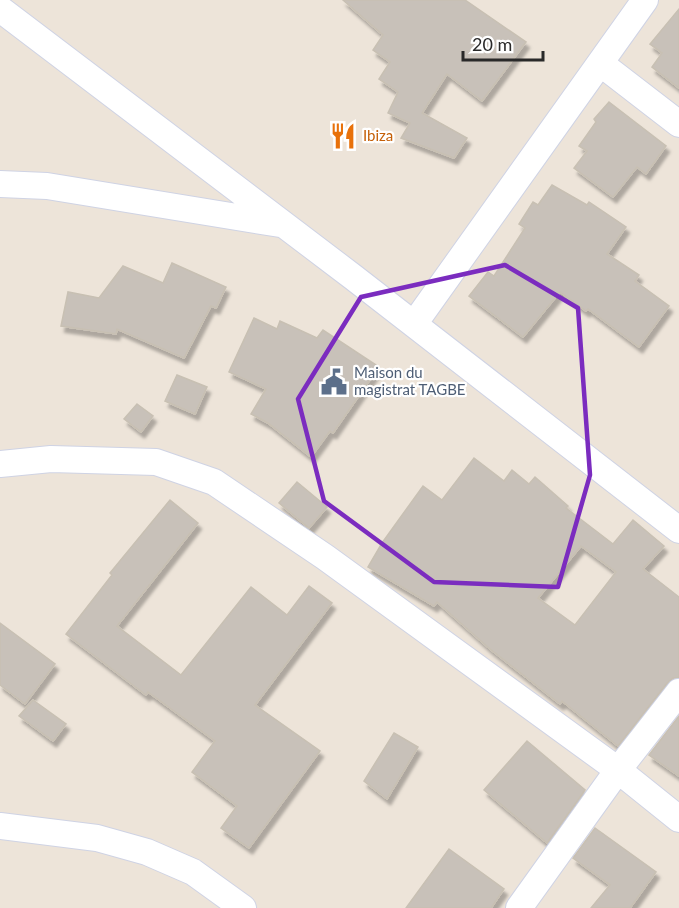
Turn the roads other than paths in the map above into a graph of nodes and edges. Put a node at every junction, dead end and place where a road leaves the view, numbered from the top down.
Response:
1 (645, 0) edge
2 (0, 9) edge
3 (600, 63) junction
4 (679, 124) edge
5 (0, 184) edge
6 (284, 225) junction
7 (414, 324) junction
8 (0, 464) edge
9 (679, 530) edge
10 (679, 692) edge
11 (618, 770) junction
12 (679, 819) edge
13 (0, 826) edge
14 (243, 908) edge
15 (519, 908) edge

1 - 3 street
2 - 6 street
3 - 4 street
3 - 7 street
5 - 6 street
6 - 7 street
7 - 9 street
8 - 11 street
10 - 11 street
11 - 12 street
11 - 15 street
13 - 14 street

